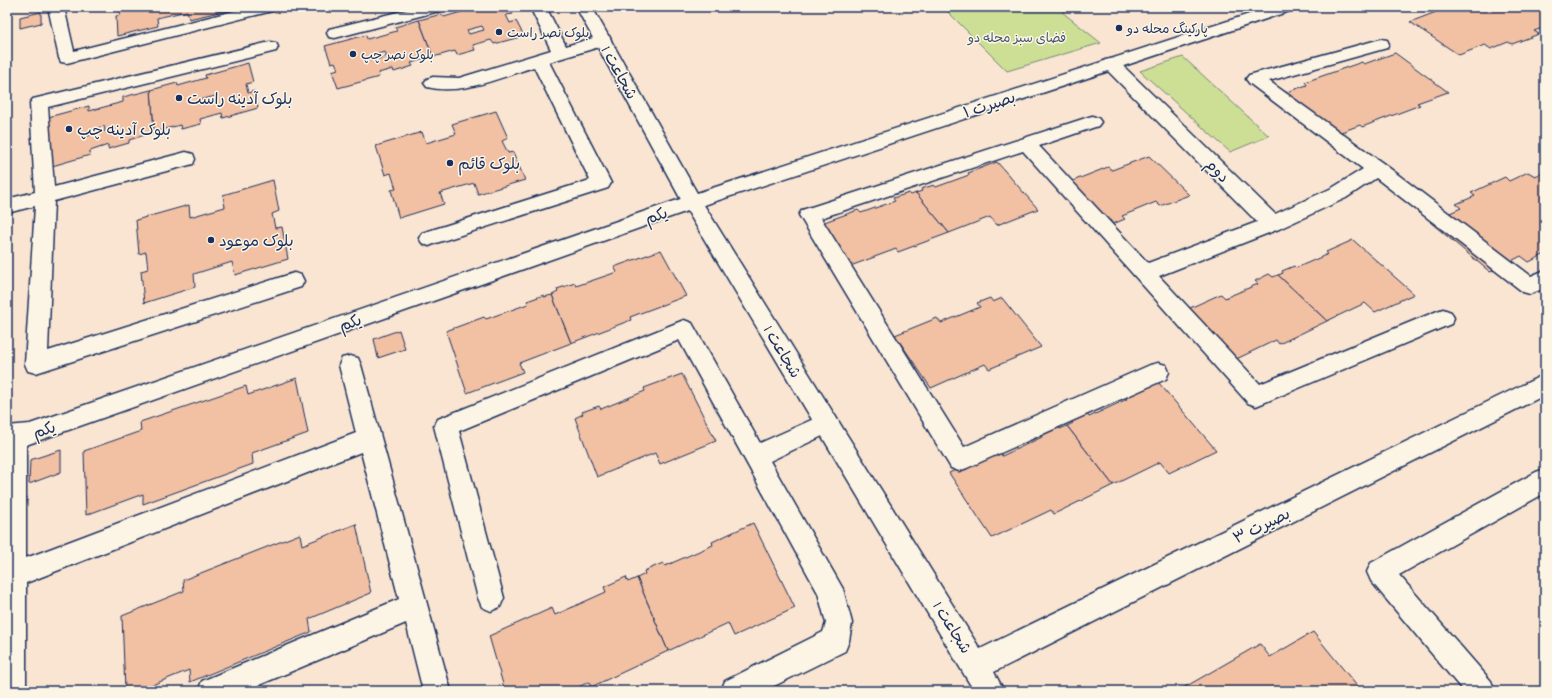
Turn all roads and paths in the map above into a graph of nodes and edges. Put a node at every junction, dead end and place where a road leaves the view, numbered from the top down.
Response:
1 (56, 7) edge
2 (270, 7) edge
3 (437, 7) edge
4 (538, 7) edge
5 (584, 7) edge
6 (1287, 7) edge
7 (335, 33) dead end
8 (602, 40) junction
9 (1381, 44) dead end
10 (270, 47) dead end
11 (561, 53) junction
12 (539, 60) junction
13 (1111, 64) junction
14 (433, 83) dead end
15 (1092, 122) dead end
16 (1026, 143) junction
17 (186, 159) dead end
18 (1377, 169) junction
19 (45, 196) junction
20 (692, 202) junction
21 (7, 206) edge
22 (1272, 224) junction
23 (429, 238) dead end
24 (1145, 274) junction
25 (1545, 278) edge
26 (294, 281) dead end
27 (1443, 318) dead end
28 (350, 365) dead end
29 (1158, 372) dead end
30 (1545, 384) edge
31 (827, 423) junction
32 (11, 436) edge
33 (370, 438) junction
34 (755, 457) junction
35 (1545, 480) edge
36 (10, 577) edge
37 (490, 598) dead end
38 (415, 606) junction
39 (976, 666) junction
40 (12, 691) edge
41 (212, 691) edge
42 (437, 691) edge
43 (735, 691) edge
44 (990, 691) edge
45 (1481, 691) edge

1 - 2 street
3 - 7 street
4 - 11 street
5 - 8 street, شجاعت 1
6 - 13 street, بصیرت ۱
8 - 11 street
8 - 20 street, شجاعت 1
9 - 18 street
10 - 19 street
11 - 12 street
12 - 14 street
12 - 23 street
13 - 20 street, بصیرت ۱
13 - 22 street, دوم
15 - 16 street
16 - 24 street
16 - 29 street
17 - 19 street
18 - 22 street
18 - 25 street
19 - 21 street
19 - 26 street
20 - 31 street, شجاعت 1
20 - 32 street, یکم
22 - 24 street
24 - 27 street
28 - 33 street
30 - 39 street, بصیرت ۳
31 - 34 street
31 - 39 street, شجاعت 1
32 - 36 street
33 - 36 street
33 - 38 street
34 - 37 street
34 - 43 street
35 - 45 street
36 - 40 street
38 - 41 street
38 - 42 street
39 - 44 street, شجاعت 1

